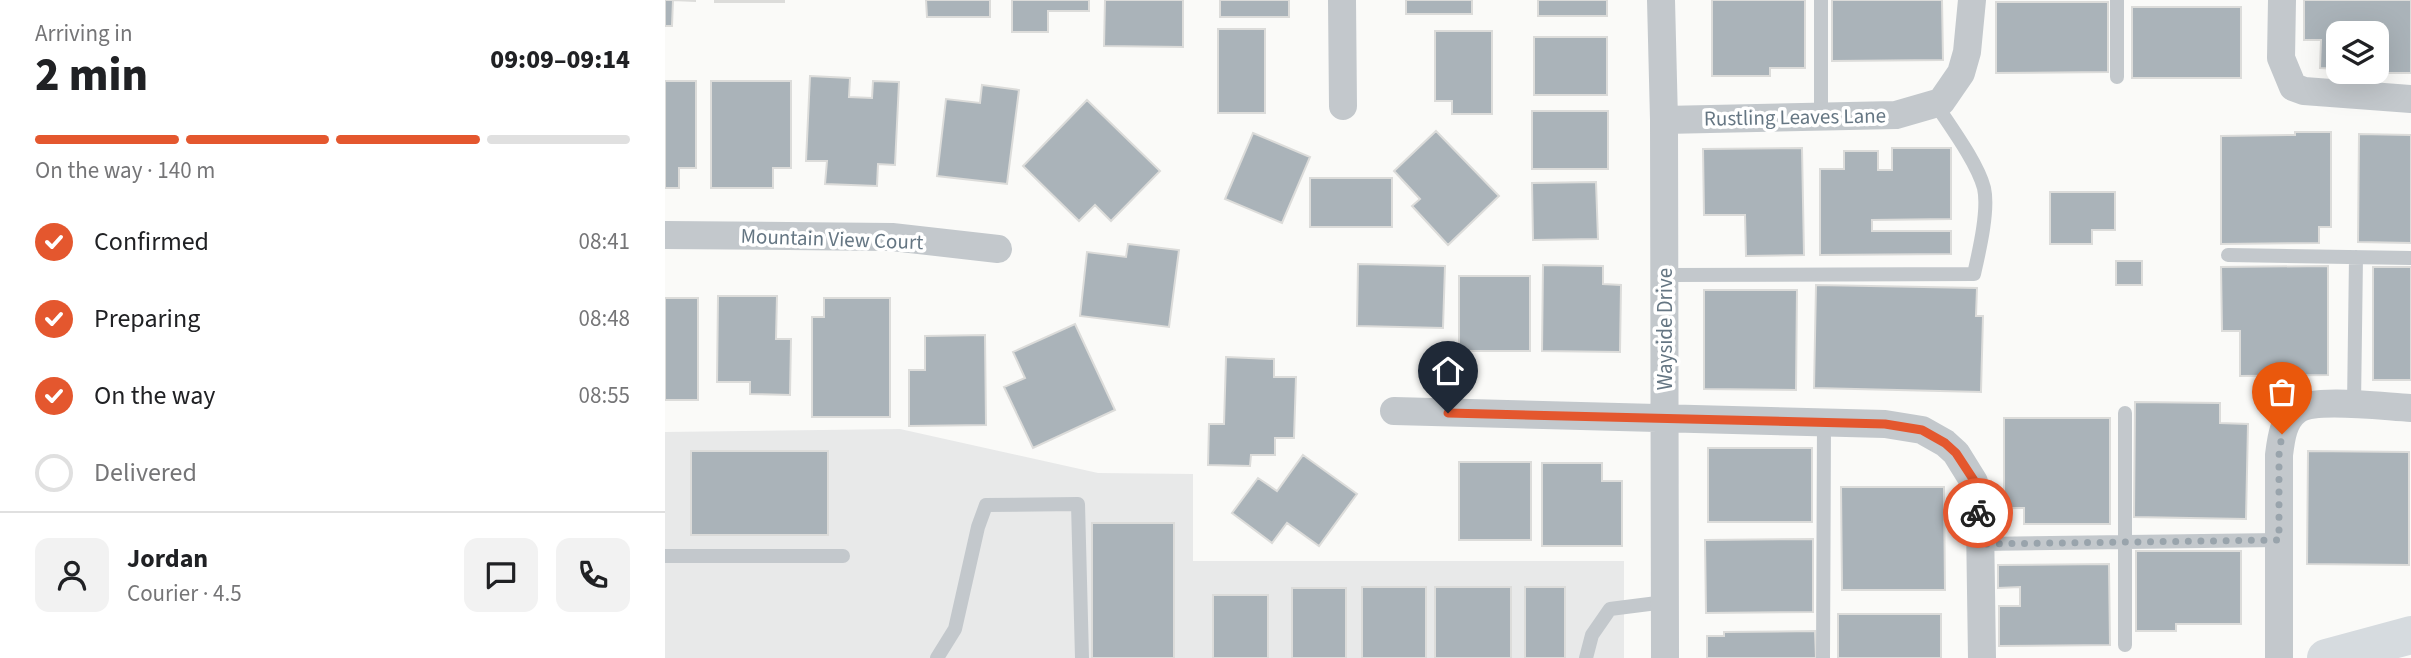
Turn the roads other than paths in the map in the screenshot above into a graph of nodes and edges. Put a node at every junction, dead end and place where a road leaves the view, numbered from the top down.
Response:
1 (1342, 0) edge
2 (1661, 0) edge
3 (1821, 0) edge
4 (1972, 0) edge
5 (2117, 0) edge
6 (2282, 0) edge
7 (2117, 77) dead end
8 (2411, 99) edge
9 (1935, 103) junction
10 (1343, 106) dead end
11 (1821, 117) junction
12 (1664, 120) junction
13 (665, 235) edge
14 (998, 249) dead end
15 (2228, 256) dead end
16 (2356, 257) junction
17 (2411, 258) edge
18 (1665, 275) junction
19 (2354, 405) junction
20 (2411, 408) edge
21 (1394, 411) dead end
22 (2125, 413) dead end
23 (1665, 419) junction
24 (1824, 422) junction
25 (2279, 540) junction
26 (2125, 543) junction
27 (1980, 544) junction
28 (665, 556) edge
29 (843, 556) dead end
30 (1665, 602) junction
31 (2411, 635) edge
32 (2125, 645) dead end
33 (937, 658) edge
34 (1082, 658) edge
35 (1586, 658) edge
36 (1665, 658) edge
37 (1822, 658) edge
38 (1982, 658) edge
39 (2279, 658) edge
40 (2326, 658) edge

1 - 10 street
2 - 12 street, Wayside Drive
3 - 11 lane
4 - 9 street
5 - 7 lane
6 - 8 street
9 - 11 street, Rustling Leaves Lane
9 - 18 lane
11 - 12 street, Rustling Leaves Lane
12 - 18 street, Wayside Drive
13 - 14 street, Mountain View Court
15 - 16 lane
16 - 17 lane
16 - 19 lane
18 - 23 street, Wayside Drive
19 - 20 street
19 - 25 street
21 - 23 street
22 - 26 lane
23 - 24 street
23 - 30 street, Wayside Drive
24 - 27 street
24 - 37 lane
25 - 26 lane
25 - 39 street
26 - 27 lane
26 - 32 lane
27 - 38 street
28 - 29 lane
30 - 35 lane
30 - 36 street, Wayside Drive
31 - 40 main road
33 - 34 lane

